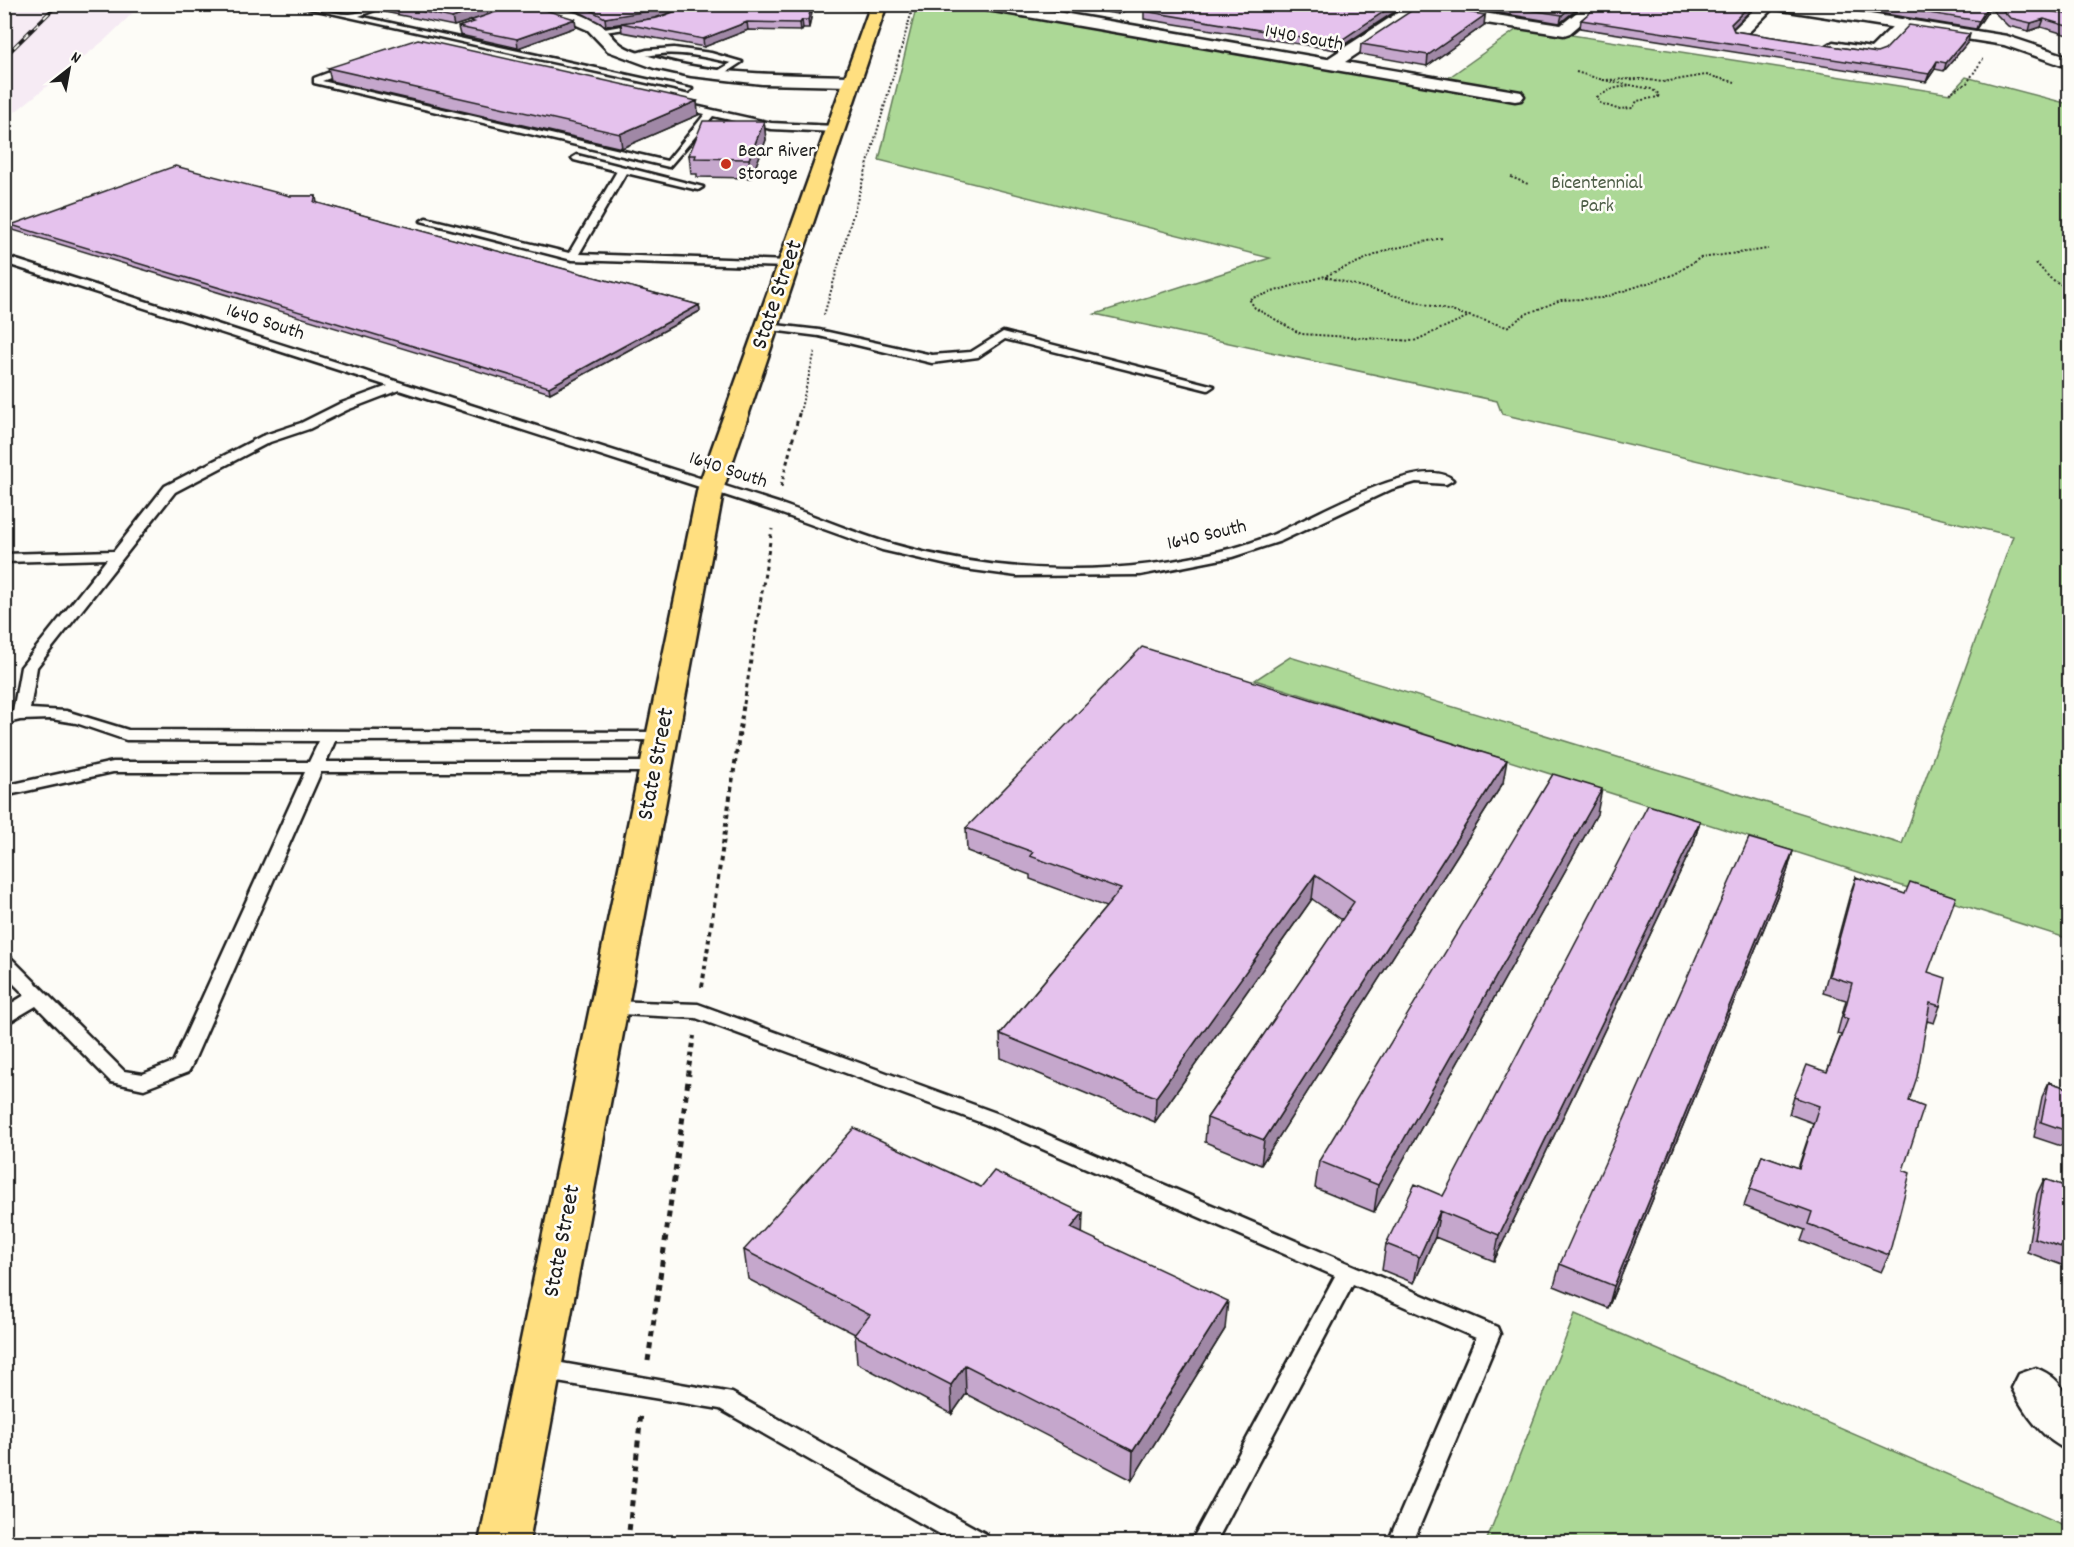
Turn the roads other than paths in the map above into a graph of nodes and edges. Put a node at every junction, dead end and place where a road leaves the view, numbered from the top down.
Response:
1 (293, 4) edge
2 (388, 4) edge
3 (813, 4) edge
4 (981, 4) edge
5 (1391, 4) edge
6 (1598, 4) edge
7 (1770, 4) edge
8 (1776, 4) edge
9 (878, 6) edge
10 (1419, 6) edge
11 (517, 7) edge
12 (1140, 14) dead end
13 (350, 17) junction
14 (657, 22) edge
15 (1905, 23) junction
16 (1110, 27) junction
17 (459, 29) edge
18 (597, 31) junction
19 (439, 36) junction
20 (1762, 36) edge
21 (1819, 45) edge
22 (633, 55) junction
23 (2070, 63) edge
24 (1330, 64) junction
25 (355, 66) edge
26 (719, 74) junction
27 (851, 81) junction
28 (688, 88) dead end
29 (1515, 96) dead end
30 (665, 103) edge
31 (711, 113) junction
32 (836, 129) junction
33 (577, 158) dead end
34 (623, 170) junction
35 (698, 187) edge
36 (426, 222) dead end
37 (572, 257) junction
38 (7, 262) edge
39 (789, 264) junction
40 (767, 327) junction
41 (399, 386) junction
42 (1208, 386) dead end
43 (1446, 480) dead end
44 (711, 487) junction
45 (118, 555) junction
46 (4, 558) edge
47 (21, 714) junction
48 (4, 719) edge
49 (329, 736) junction
50 (659, 752) junction
51 (316, 767) junction
52 (4, 791) edge
53 (4, 962) edge
54 (38, 996) junction
55 (609, 1008) junction
56 (4, 1018) edge
57 (1348, 1272) junction
58 (538, 1369) junction
59 (2036, 1388) dead end
60 (2070, 1430) edge
61 (504, 1542) edge
62 (977, 1542) edge
63 (1203, 1542) edge
64 (1401, 1542) edge

1 - 13 lane
2 - 13 lane
3 - 9 lane
4 - 16 street, 1440 South
5 - 10 street
6 - 10 street
7 - 20 street
8 - 15 street
9 - 27 main road, State Street
10 - 24 street
11 - 18 street
12 - 16 street
13 - 19 lane
14 - 18 lane
15 - 21 street
15 - 23 street
16 - 24 street, 1440 South
17 - 19 lane
18 - 22 street
19 - 28 lane
22 - 26 street
22 - 26 lane
24 - 29 street, 1440 South
25 - 31 lane
26 - 27 street
27 - 32 main road, State Street
30 - 31 lane
31 - 32 lane
32 - 39 main road, State Street
33 - 34 lane
34 - 35 lane
34 - 37 lane
36 - 37 lane
37 - 39 lane
38 - 41 lane, 1640 South
39 - 40 main road, State Street
40 - 42 lane
40 - 44 main road, State Street
41 - 44 lane, 1640 South
41 - 45 lane
43 - 44 lane, 1640 South
44 - 50 main road, State Street
45 - 46 lane
45 - 47 lane
47 - 48 lane
47 - 49 lane
49 - 50 lane
49 - 51 lane
50 - 51 lane
50 - 55 main road, State Street
51 - 52 lane
51 - 54 lane
53 - 54 lane
54 - 56 lane
55 - 57 lane
55 - 58 main road, State Street
57 - 63 lane
57 - 64 lane
58 - 61 main road, State Street
58 - 62 lane
59 - 60 street

